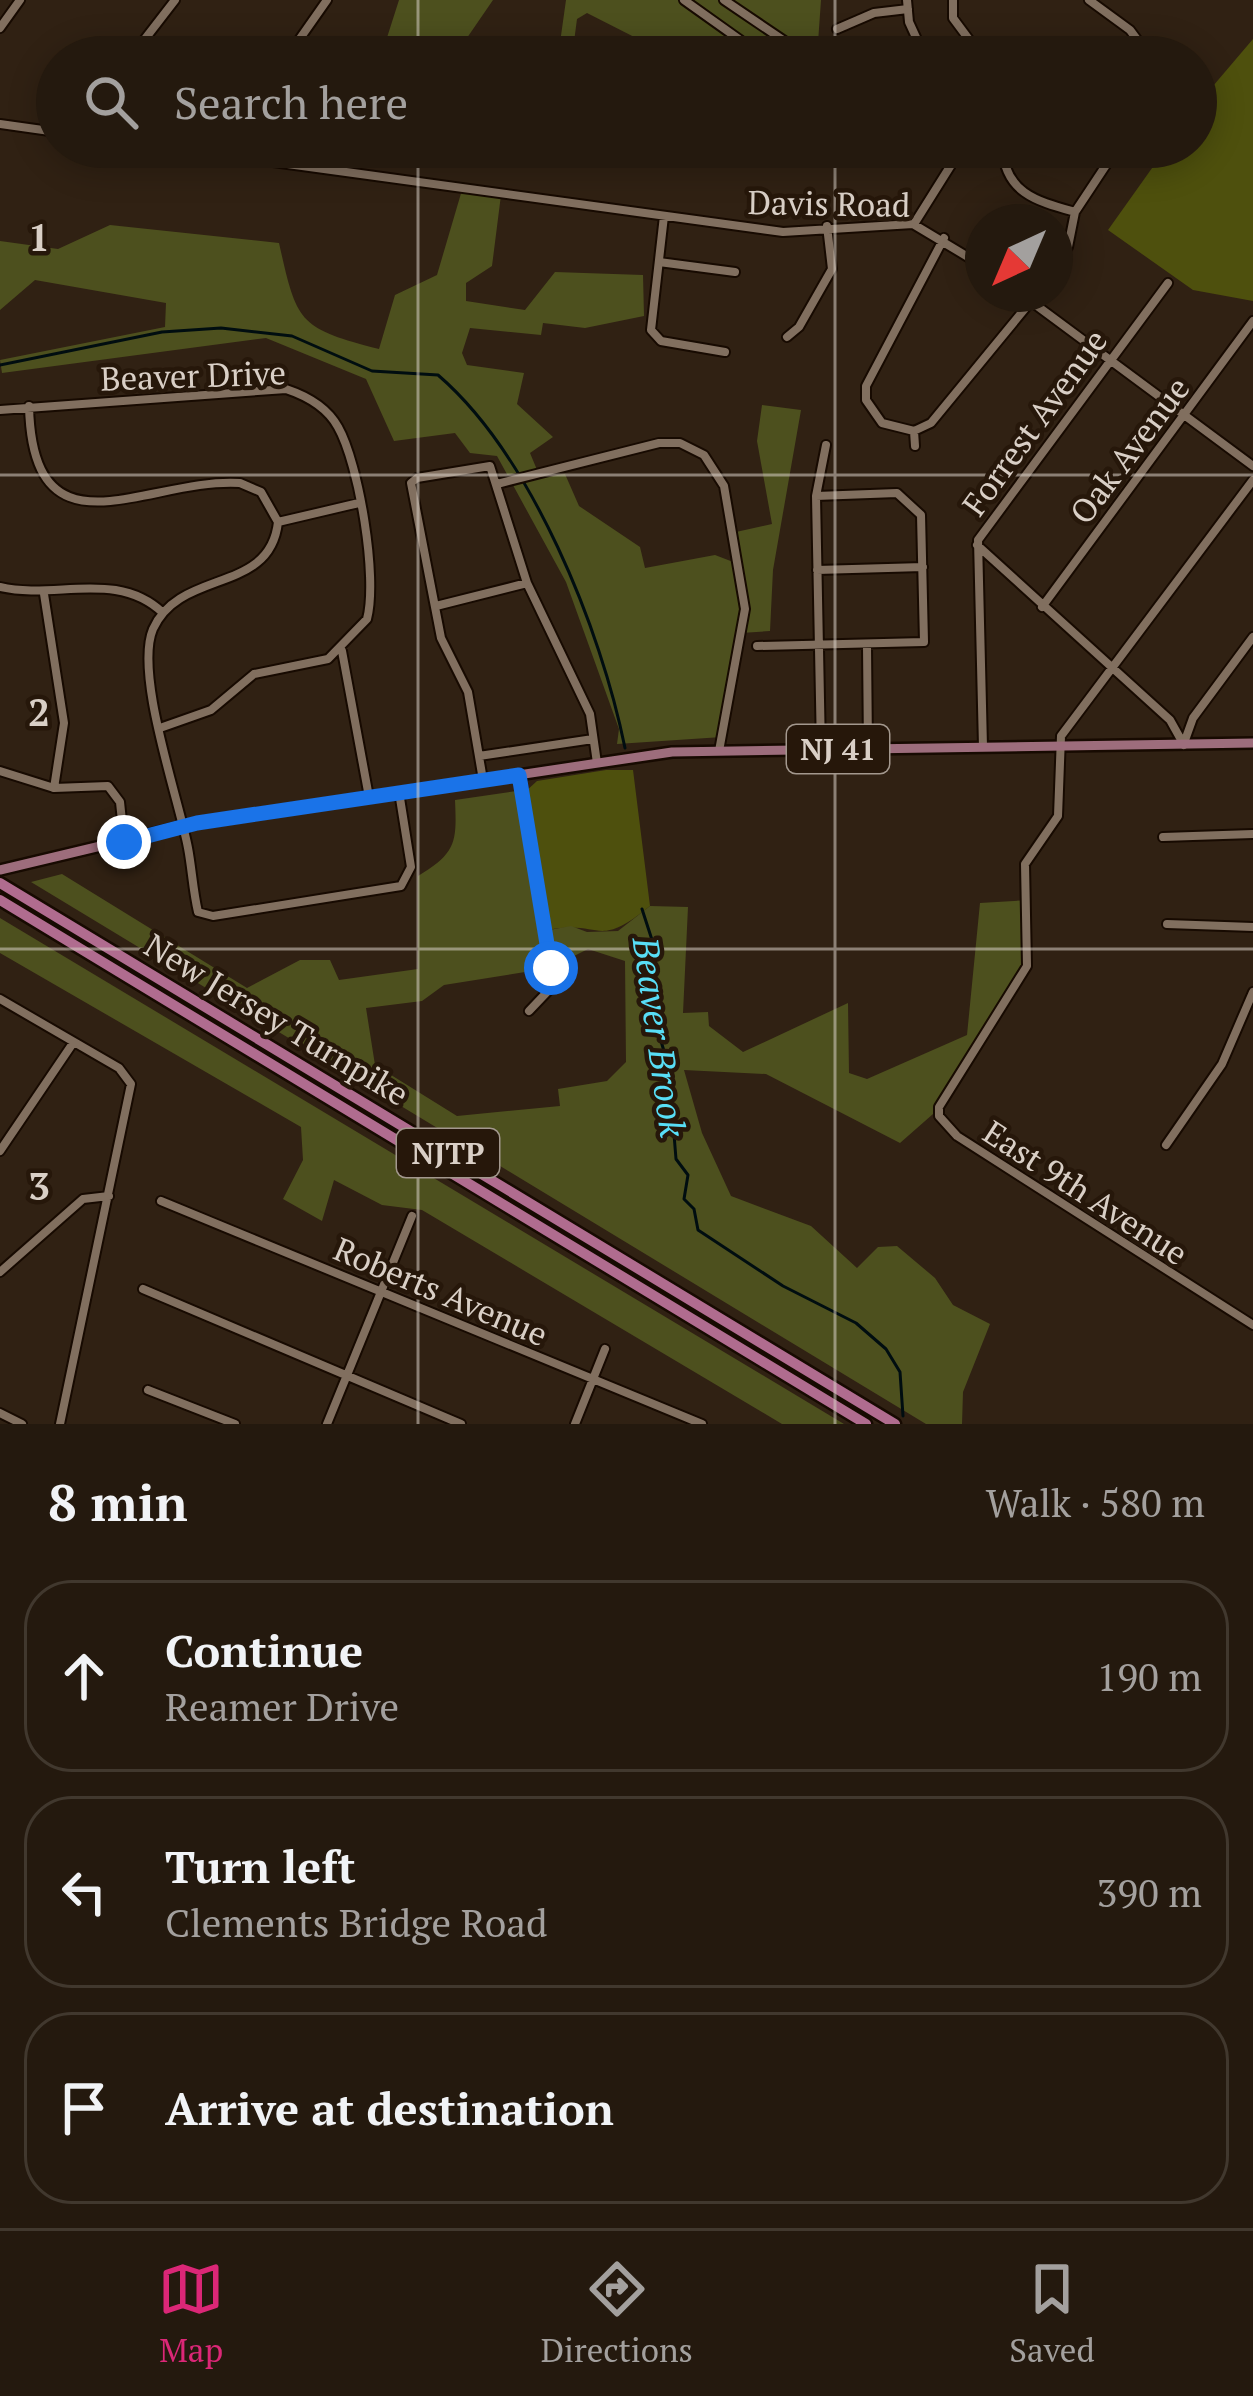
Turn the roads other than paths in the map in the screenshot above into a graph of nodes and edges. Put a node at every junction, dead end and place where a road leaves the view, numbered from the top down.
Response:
1 (20, 0) edge
2 (175, 0) edge
3 (327, 0) edge
4 (724, 0) edge
5 (953, 0) edge
6 (1089, 0) edge
7 (690, 2) edge
8 (907, 4) edge
9 (0, 28) edge
10 (837, 29) dead end
11 (147, 36) edge
12 (302, 36) edge
13 (736, 36) edge
14 (777, 36) edge
15 (918, 36) edge
16 (966, 36) edge
17 (1134, 36) edge
18 (0, 124) edge
19 (36, 129) edge
20 (341, 168) edge
21 (949, 168) edge
22 (1005, 168) edge
23 (1104, 168) edge
24 (1075, 212) junction
25 (664, 216) junction
26 (1073, 222) edge
27 (913, 224) junction
28 (827, 226) junction
29 (944, 238) junction
30 (965, 253) edge
31 (659, 262) junction
32 (735, 272) dead end
33 (1168, 283) dead end
34 (1022, 312) edge
35 (1052, 312) edge
36 (1253, 321) edge
37 (787, 337) dead end
38 (725, 352) dead end
39 (1109, 358) junction
40 (29, 406) junction
41 (0, 410) edge
42 (1186, 414) junction
43 (914, 430) junction
44 (826, 446) dead end
45 (915, 446) dead end
46 (1253, 466) edge
47 (1253, 479) edge
48 (497, 484) junction
49 (816, 496) junction
50 (358, 503) junction
51 (278, 522) junction
52 (977, 545) junction
53 (922, 567) junction
54 (817, 569) junction
55 (527, 584) junction
56 (0, 587) edge
57 (44, 594) junction
58 (436, 606) junction
59 (1042, 607) junction
60 (163, 613) junction
61 (1253, 637) edge
62 (757, 646) dead end
63 (867, 646) junction
64 (818, 647) junction
65 (342, 651) junction
66 (1112, 669) junction
67 (160, 728) junction
68 (593, 739) junction
69 (1253, 743) edge
70 (1184, 745) junction
71 (983, 747) junction
72 (1060, 747) junction
73 (868, 749) junction
74 (821, 750) junction
75 (719, 751) junction
76 (479, 756) junction
77 (597, 763) junction
78 (0, 771) edge
79 (519, 775) junction
80 (483, 780) junction
81 (54, 788) junction
82 (399, 792) junction
83 (369, 797) junction
84 (183, 827) junction
85 (1253, 834) edge
86 (1163, 837) dead end
87 (124, 842) junction
88 (0, 870) edge
89 (0, 883) edge
90 (0, 900) edge
91 (1167, 924) dead end
92 (1253, 927) edge
93 (1253, 992) edge
94 (0, 999) edge
95 (529, 1011) dead end
96 (73, 1042) junction
97 (1166, 1145) dead end
98 (0, 1151) edge
99 (109, 1196) junction
100 (161, 1202) dead end
101 (412, 1216) dead end
102 (0, 1272) edge
103 (143, 1289) dead end
104 (382, 1293) junction
105 (1253, 1325) edge
106 (605, 1349) dead end
107 (347, 1376) junction
108 (592, 1381) junction
109 (148, 1390) dead end
110 (0, 1413) edge
111 (22, 1424) edge
112 (61, 1424) edge
113 (235, 1424) edge
114 (327, 1424) edge
115 (461, 1424) edge
116 (575, 1424) edge
117 (701, 1424) edge
118 (866, 1424) edge
119 (896, 1424) edge

1 - 9 street
2 - 11 street
3 - 12 street
4 - 14 street
5 - 16 street
6 - 17 street
7 - 13 street
8 - 10 street
8 - 15 street
18 - 19 street
20 - 25 street, Davis Road
21 - 27 street
22 - 24 street
23 - 24 street
24 - 26 street
25 - 28 street, Davis Road
25 - 31 street
27 - 28 street, Davis Road
27 - 29 street, Davis Road
28 - 37 street
29 - 30 street, Davis Road
29 - 43 street
31 - 32 street
31 - 38 street
33 - 39 street, Forrest Avenue
34 - 43 street
35 - 39 street
36 - 42 street, Oak Avenue
39 - 42 street
39 - 52 street, Forrest Avenue
40 - 41 street, Beaver Drive
40 - 50 street, Beaver Drive
40 - 51 street
42 - 46 street
42 - 59 street, Oak Avenue
43 - 45 street
44 - 49 street
47 - 66 street
48 - 55 street
48 - 58 street
48 - 75 street
49 - 53 street
49 - 54 street
50 - 51 street
50 - 65 street, Beaver Drive
51 - 60 street
52 - 59 street
52 - 71 street, Forrest Avenue
53 - 54 street
53 - 63 street
54 - 64 street
55 - 58 street
55 - 68 street
56 - 57 street
57 - 60 street
57 - 81 street
58 - 76 street
59 - 66 street
60 - 67 street
61 - 70 street
62 - 64 street
63 - 64 street
63 - 73 street
64 - 74 street
65 - 67 street
65 - 83 street
66 - 70 street
66 - 72 street
67 - 84 street
68 - 76 street
68 - 77 street
69 - 70 main road, NJ 41
70 - 72 main road, NJ 41
71 - 72 main road, NJ 41
71 - 73 main road, NJ 41
72 - 105 street, East 9th Avenue
73 - 74 main road, NJ 41
74 - 75 main road, NJ 41
75 - 77 main road, NJ 41
76 - 80 street
77 - 79 main road, NJ 41
78 - 81 street
79 - 80 main road, NJ 41
79 - 95 street
80 - 82 main road, NJ 41
81 - 87 street
82 - 83 main road, NJ 41
82 - 84 street
83 - 84 main road, NJ 41
84 - 87 main road, NJ 41
85 - 86 street
87 - 88 main road, NJ 41
89 - 119 highway, New Jersey Turnpike / NJTP
90 - 118 highway, New Jersey Turnpike / NJTP
91 - 92 street
93 - 97 street
94 - 96 street
96 - 98 street
96 - 99 street
99 - 102 street
99 - 112 street
100 - 104 street, Roberts Avenue
101 - 104 street
103 - 107 street
104 - 107 street
104 - 108 street, Roberts Avenue
106 - 108 street
107 - 114 street
107 - 115 street
108 - 116 street
108 - 117 street, Roberts Avenue
109 - 113 street
110 - 111 street

